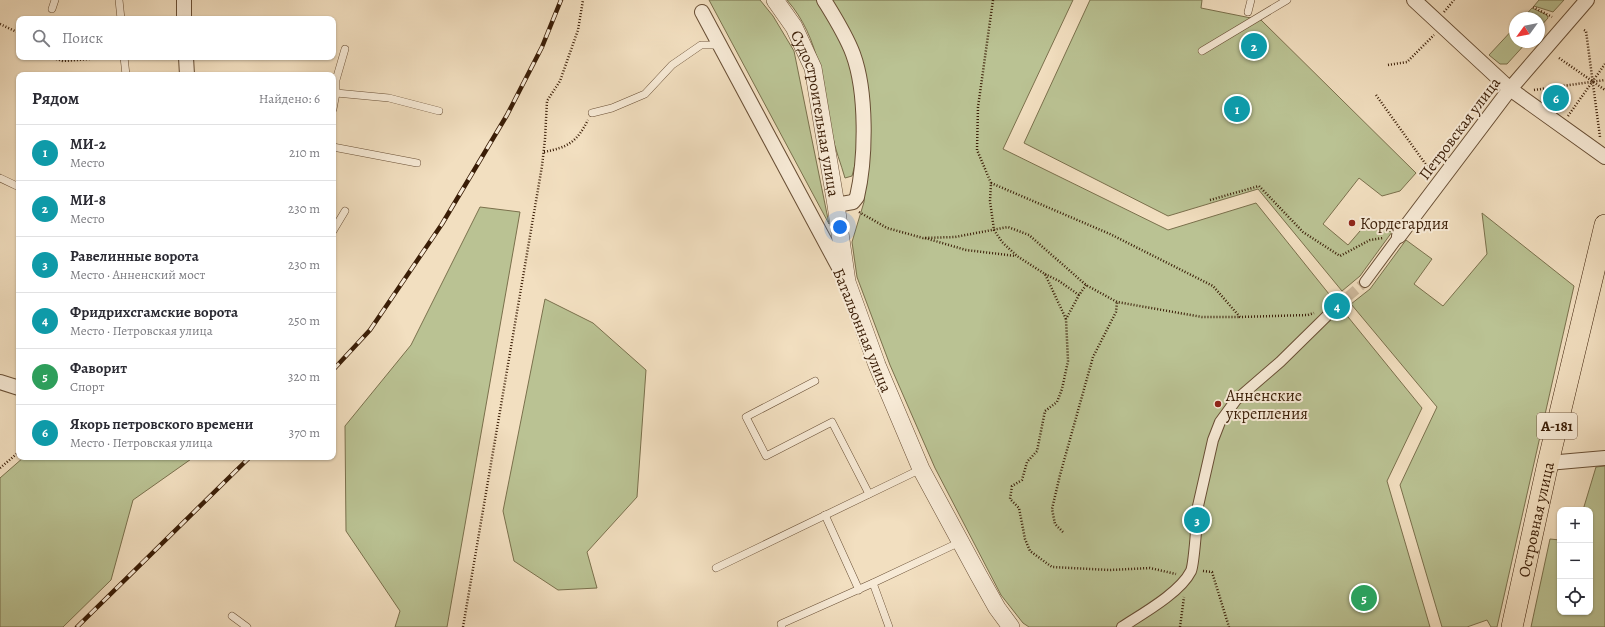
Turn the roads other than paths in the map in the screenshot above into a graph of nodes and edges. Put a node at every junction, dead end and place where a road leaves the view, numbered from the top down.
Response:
1 (55, 0) edge
2 (119, 0) edge
3 (184, 0) edge
4 (774, 0) edge
5 (824, 0) edge
6 (1251, 0) edge
7 (1287, 0) edge
8 (1414, 0) edge
9 (1588, 0) edge
10 (52, 9) dead end
11 (702, 12) dead end
12 (1248, 12) dead end
13 (121, 16) edge
14 (184, 16) edge
15 (719, 45) junction
16 (345, 49) dead end
17 (1202, 51) dead end
18 (124, 60) edge
19 (186, 60) edge
20 (126, 72) edge
21 (187, 72) edge
22 (1510, 89) junction
23 (336, 93) joint
24 (439, 111) dead end
25 (592, 113) road end
26 (336, 148) edge
27 (1605, 157) edge
28 (418, 163) dead end
29 (0, 178) edge
30 (16, 186) edge
31 (836, 205) junction
32 (345, 211) dead end
33 (336, 226) edge
34 (1605, 226) edge
35 (1399, 236) joint
36 (847, 282) junction
37 (1365, 282) tunnel mouth
38 (1337, 306) tunnel mouth
39 (815, 381) dead end
40 (0, 382) edge
41 (16, 387) edge
42 (1605, 458) edge
43 (1548, 463) junction
44 (921, 468) junction
45 (869, 494) junction
46 (1198, 506) dead end
47 (825, 515) junction
48 (1197, 520) dead end
49 (961, 542) junction
50 (716, 568) dead end
51 (873, 583) junction
52 (859, 590) junction
53 (232, 616) dead end
54 (246, 627) edge
55 (782, 627) edge
56 (889, 627) edge
57 (1011, 627) edge
58 (1122, 627) edge
59 (1512, 627) edge

1 - 10 lane
2 - 13 lane
3 - 14 street
4 - 31 street, Судостроительная улица
5 - 31 street
6 - 12 lane
7 - 17 lane
8 - 22 street
9 - 22 street, Петровская улица
11 - 15 street, Батальонная улица
15 - 25 lane
15 - 36 street, Батальонная улица
16 - 23 lane
18 - 20 lane
19 - 21 street
22 - 27 street
22 - 35 street, Петровская улица
23 - 24 lane
26 - 28 lane
29 - 30 lane
31 - 36 street, Судостроительная улица
32 - 33 lane
34 - 43 main road, Островная улица / А-181
35 - 37 street, Петровская улица
36 - 44 street, Батальонная улица
38 - 46 street
39 - 45 lane
40 - 41 street
42 - 43 street
43 - 59 main road, Островная улица / А-181
44 - 45 lane
44 - 49 street, Батальонная улица
45 - 47 lane
47 - 50 lane
47 - 52 lane
48 - 58 street
49 - 51 lane
49 - 57 street, Батальонная улица
51 - 52 lane
51 - 56 lane
52 - 55 lane
53 - 54 lane

